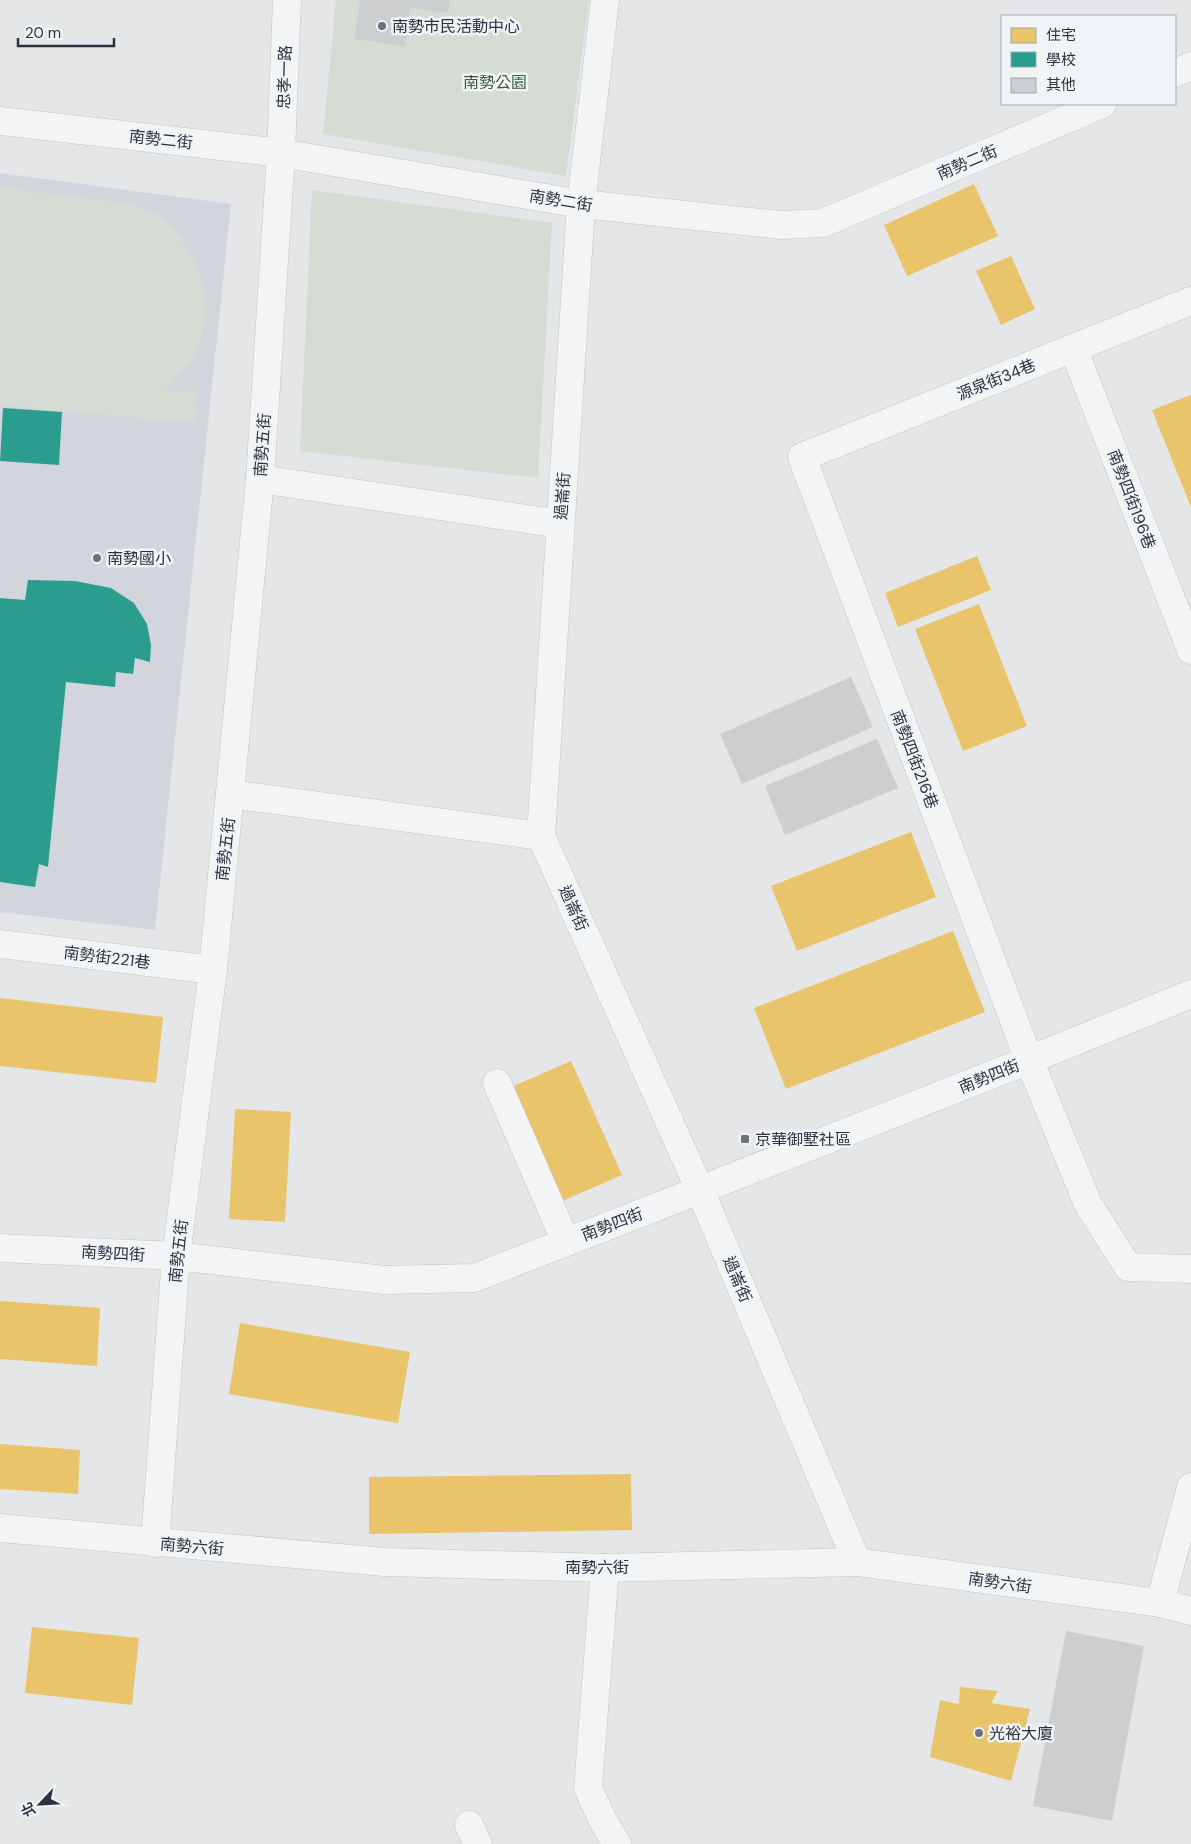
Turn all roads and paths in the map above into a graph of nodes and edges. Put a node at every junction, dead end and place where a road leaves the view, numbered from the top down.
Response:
1 (287, 0) edge
2 (605, 0) edge
3 (1191, 66) edge
4 (1176, 73) edge
5 (1100, 105) edge
6 (0, 121) edge
7 (281, 153) junction
8 (581, 204) junction
9 (1191, 301) edge
10 (1073, 348) junction
11 (802, 457) joint
12 (260, 480) junction
13 (560, 524) junction
14 (1191, 650) edge
15 (230, 794) junction
16 (541, 836) junction
17 (0, 944) edge
18 (213, 970) junction
19 (1191, 994) edge
20 (1029, 1060) junction
21 (498, 1083) dead end
22 (700, 1190) junction
23 (566, 1242) junction
24 (0, 1248) edge
25 (176, 1256) junction
26 (1191, 1269) edge
27 (1191, 1487) edge
28 (0, 1528) edge
29 (154, 1543) junction
30 (857, 1562) junction
31 (605, 1568) junction
32 (1160, 1603) junction
33 (1191, 1611) edge
34 (617, 1844) edge

1 - 7 street, 忠孝一路
2 - 8 street, 過崙街
3 - 4 street
5 - 8 street, 南勢二街
6 - 7 street, 南勢二街
7 - 8 street, 南勢二街
7 - 12 street, 南勢五街
8 - 13 street, 過崙街
9 - 10 street, 源泉街34巷
10 - 11 street, 源泉街34巷
10 - 14 street, 南勢四街196巷
11 - 20 street, 南勢四街216巷
12 - 13 street
12 - 15 street, 南勢五街
13 - 16 street, 過崙街
15 - 16 street
15 - 18 street, 南勢五街
16 - 22 street, 過崙街
17 - 18 street, 南勢街221巷
18 - 25 street, 南勢五街
19 - 20 street, 南勢四街
20 - 22 street, 南勢四街
20 - 26 street, 南勢四街216巷
21 - 23 street
22 - 23 street, 南勢四街
22 - 30 street, 過崙街
23 - 25 street, 南勢四街
24 - 25 street, 南勢四街
25 - 29 street, 南勢五街
27 - 32 street
28 - 29 street, 南勢六街
29 - 31 street, 南勢六街
30 - 31 street, 南勢六街
30 - 32 street, 南勢六街
31 - 34 street
32 - 33 street, 南勢六街

